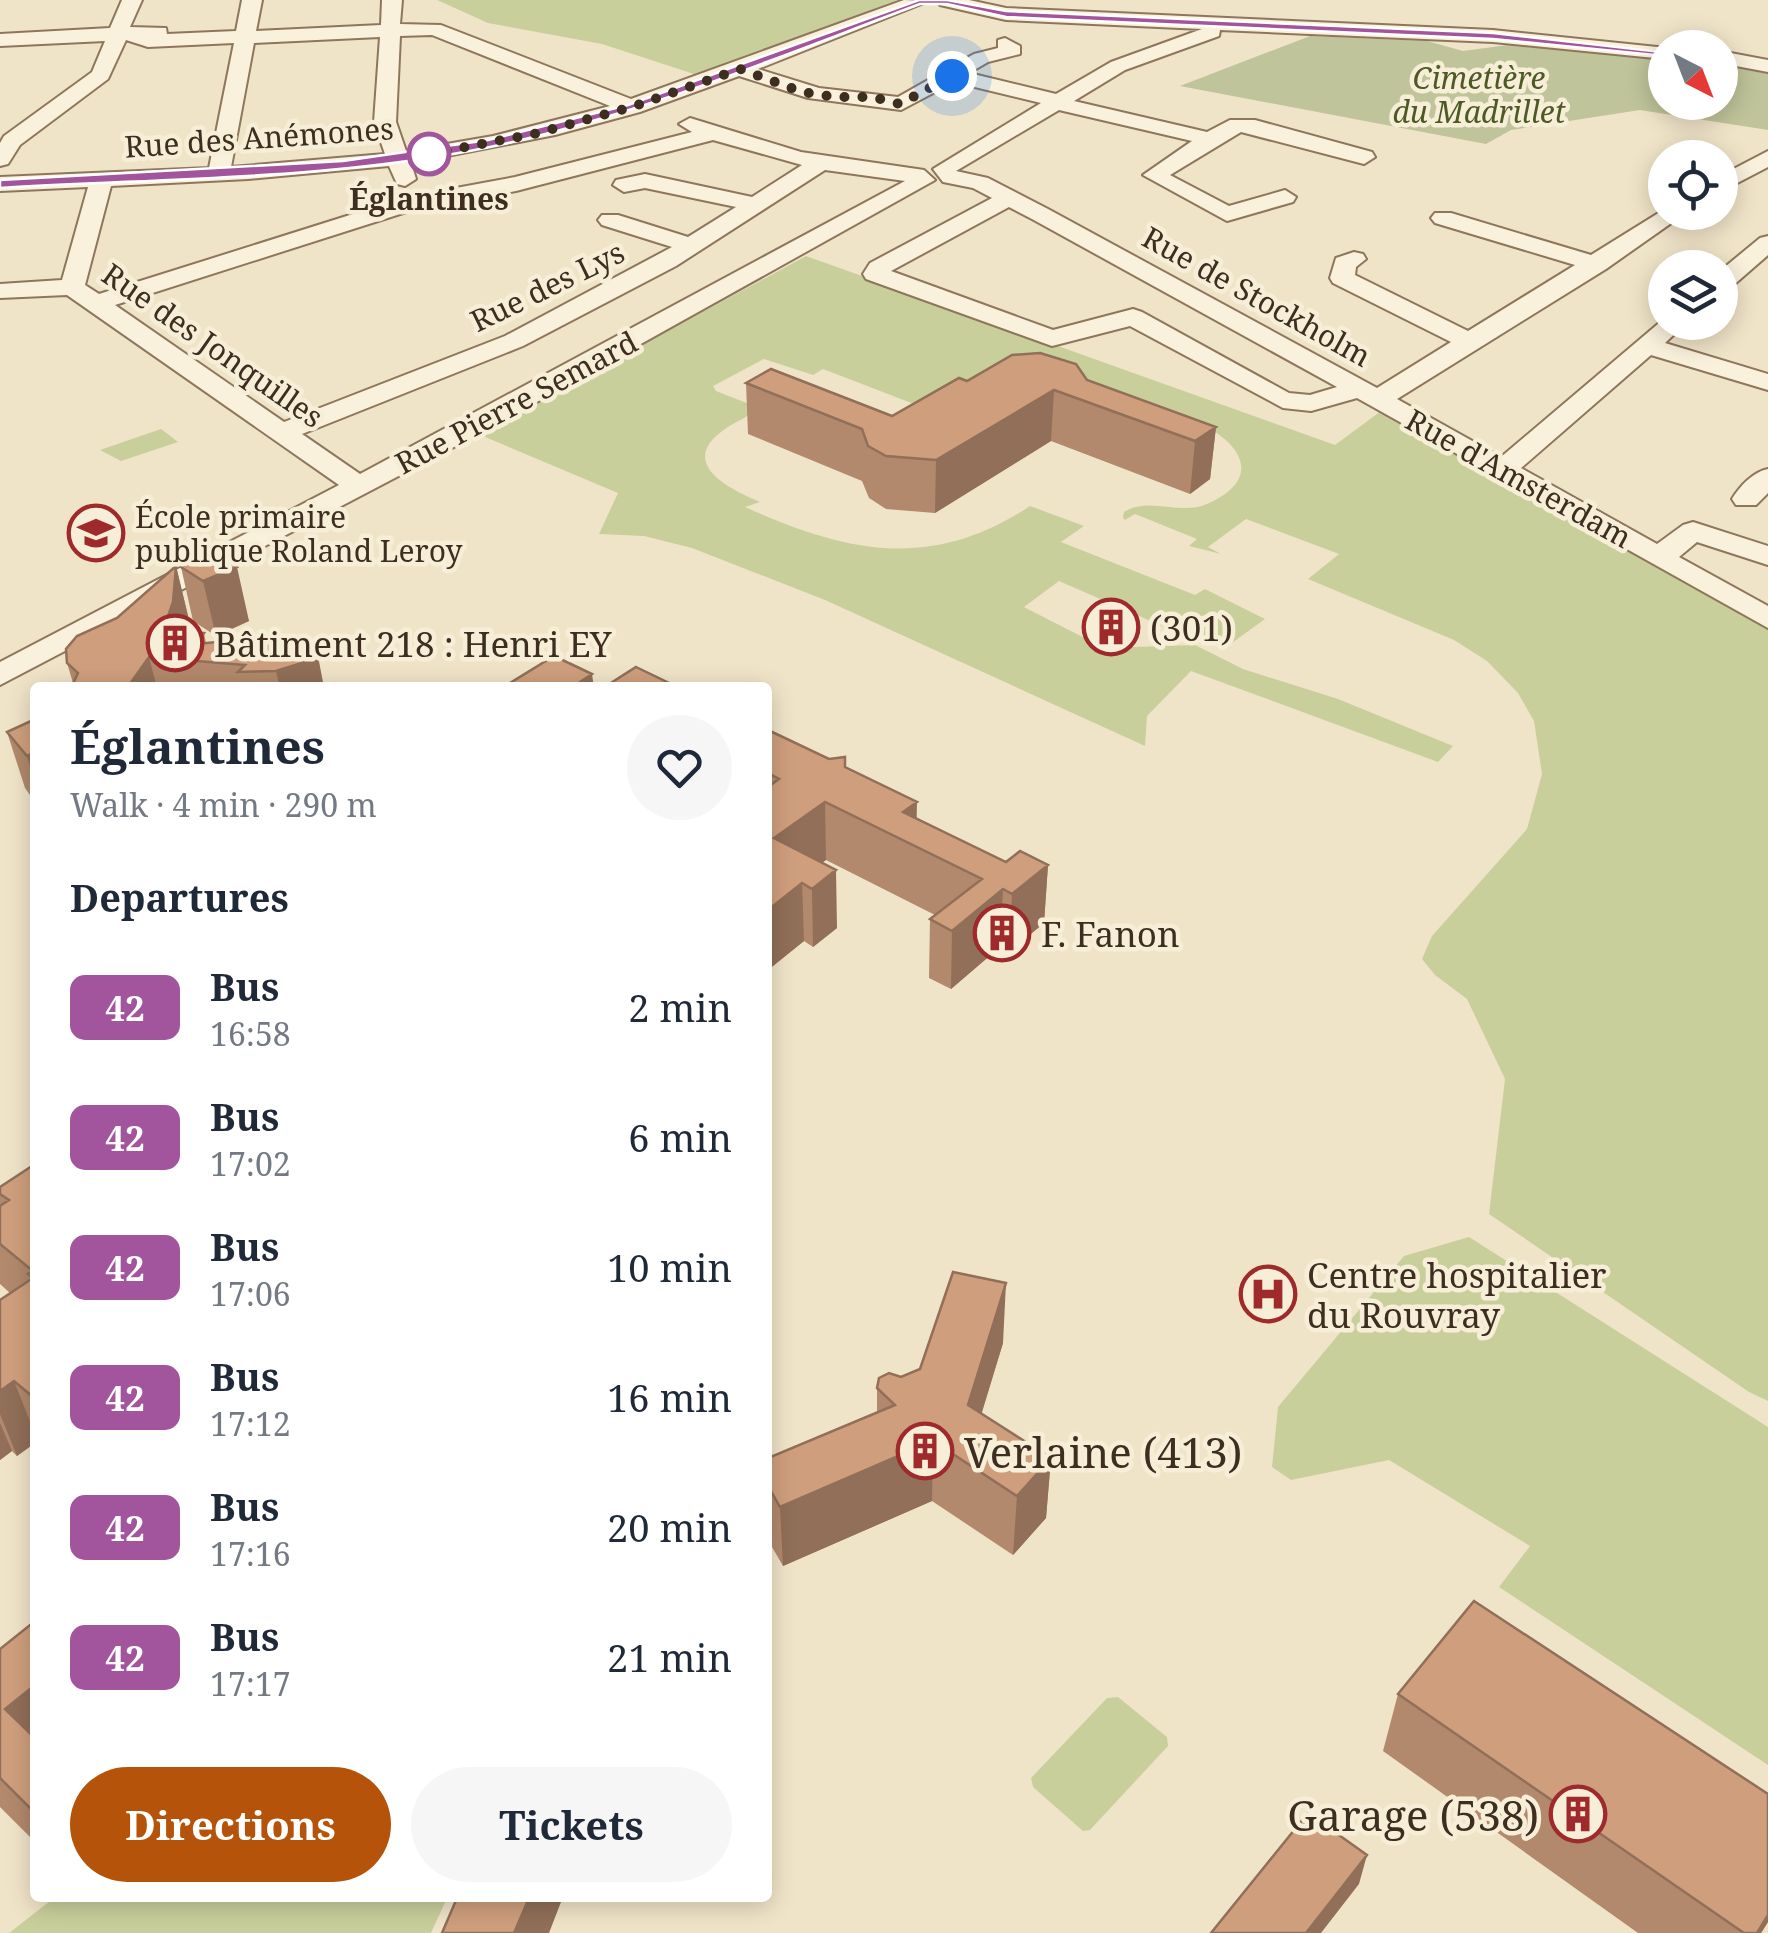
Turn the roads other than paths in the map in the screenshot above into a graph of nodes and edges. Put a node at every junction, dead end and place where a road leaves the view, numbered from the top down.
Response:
1 (132, 0) edge
2 (252, 0) edge
3 (392, 0) edge
4 (1277, 0) edge
5 (917, 1) edge
6 (949, 1) edge
7 (1224, 24) junction
8 (1252, 24) junction
9 (391, 30) junction
10 (126, 34) junction
11 (245, 36) junction
12 (0, 40) edge
13 (1005, 44) dead end
14 (1648, 51) edge
15 (1738, 60) edge
16 (1768, 66) edge
17 (740, 69) junction
18 (952, 76) junction
19 (1057, 102) junction
20 (638, 105) junction
21 (712, 134) junction
22 (1210, 139) junction
23 (1364, 156) dead end
24 (396, 158) junction
25 (1768, 158) edge
26 (0, 159) edge
27 (823, 162) junction
28 (598, 165) junction
29 (219, 172) junction
30 (934, 175) junction
31 (1738, 175) edge
32 (102, 178) junction
33 (0, 184) edge
34 (1284, 196) dead end
35 (1008, 198) junction
36 (612, 201) junction
37 (415, 202) junction
38 (759, 206) junction
39 (1443, 218) dead end
40 (1649, 230) edge
41 (1768, 244) edge
42 (692, 246) junction
43 (1354, 259) dead end
44 (1597, 264) junction
45 (1738, 269) edge
46 (72, 287) junction
47 (0, 291) edge
48 (96, 302) junction
49 (1654, 340) edge
50 (1470, 342) junction
51 (1647, 346) junction
52 (1768, 382) edge
53 (1369, 394) junction
54 (282, 432) junction
55 (1503, 469) junction
56 (1768, 477) edge
57 (359, 486) junction
58 (1746, 498) dead end
59 (1768, 556) edge
60 (1660, 557) junction
61 (1768, 619) edge
62 (0, 675) edge

1 - 10 street
2 - 11 street
3 - 9 street
4 - 8 street
5 - 6 street, Rue des Anémones
5 - 17 street, Rue des Anémones
6 - 7 street, Rue des Anémones
7 - 8 street, Rue des Anémones
7 - 19 street, Rue Pierre Semard
8 - 14 street, Rue des Anémones
9 - 11 street
9 - 20 street
9 - 24 street
10 - 11 street
10 - 12 street
10 - 26 street
11 - 29 street
13 - 18 street
15 - 16 street
17 - 18 street
17 - 20 street, Rue des Anémones
18 - 19 street
19 - 22 street
19 - 30 street, Rue Pierre Semard
20 - 21 street
20 - 24 street, Rue des Anémones
21 - 27 street
21 - 28 street
22 - 23 street
22 - 34 street
24 - 29 street, Rue des Anémones
24 - 37 street
25 - 31 street
27 - 30 street
27 - 38 street, Rue des Lys
28 - 36 street
28 - 37 street
29 - 32 street, Rue des Anémones
30 - 35 street, Rue de Stockholm
30 - 57 street, Rue Pierre Semard
32 - 33 street, Rue des Anémones
32 - 46 street, Rue des Jonquilles
35 - 53 street, Rue de Stockholm
35 - 53 street
36 - 38 street
36 - 42 street
37 - 48 street
38 - 42 street, Rue des Lys
39 - 44 street
40 - 44 street, Rue de Stockholm
41 - 45 street
42 - 54 street, Rue des Lys
43 - 50 street
44 - 50 street, Rue de Stockholm
46 - 47 street
46 - 48 street, Rue des Jonquilles
48 - 54 street, Rue des Jonquilles
49 - 51 street
50 - 53 street, Rue de Stockholm
51 - 52 street
51 - 55 street
53 - 55 street, Rue d'Amsterdam
54 - 57 street, Rue des Jonquilles
55 - 60 street, Rue d'Amsterdam
56 - 58 street
57 - 62 street, Rue Pierre Semard
59 - 60 street, Rue d'Amsterdam
60 - 61 street, Rue d'Amsterdam

